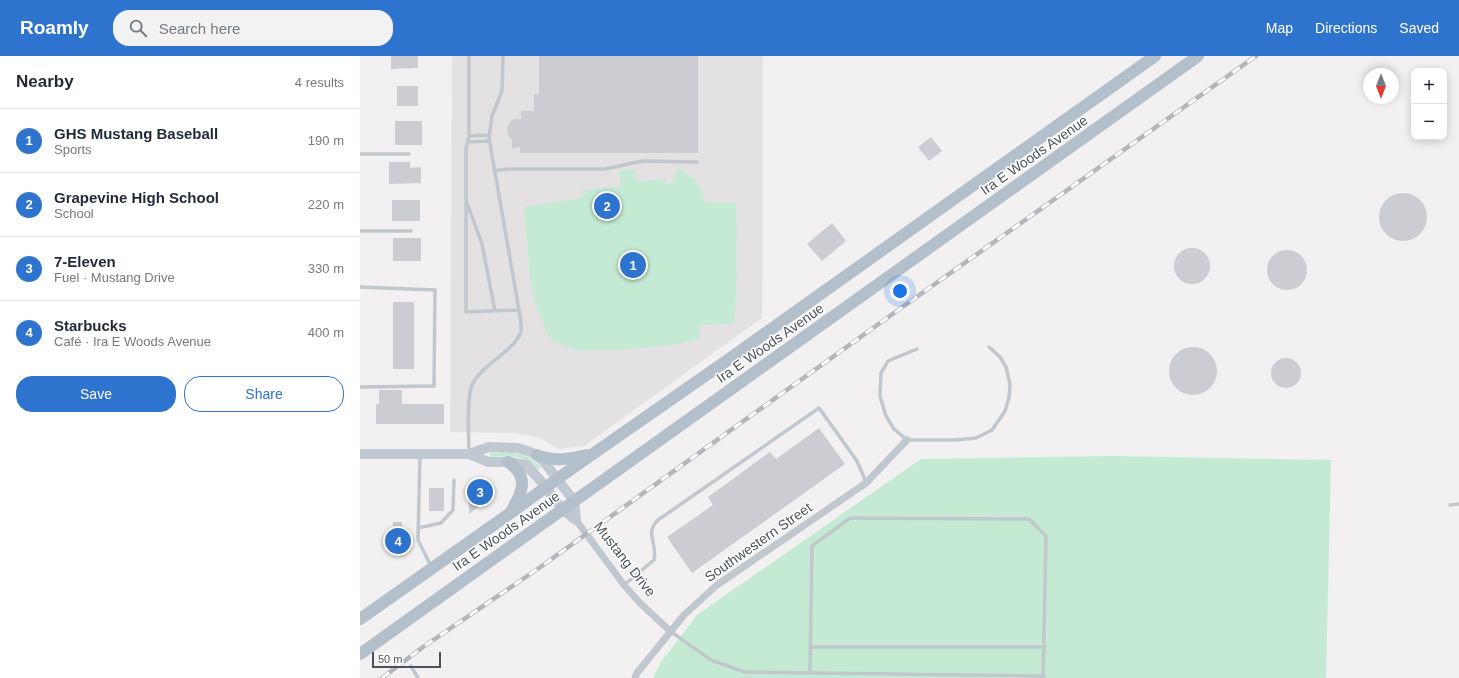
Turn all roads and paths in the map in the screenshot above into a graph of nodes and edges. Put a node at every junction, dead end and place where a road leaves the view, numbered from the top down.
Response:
1 (469, 56) edge
2 (503, 56) edge
3 (1155, 56) edge
4 (1198, 56) edge
5 (489, 135) junction
6 (469, 136) junction
7 (489, 141) junction
8 (468, 142) junction
9 (360, 154) edge
10 (409, 154) dead end
11 (697, 162) dead end
12 (494, 171) junction
13 (466, 200) junction
14 (360, 230) edge
15 (411, 231) dead end
16 (360, 287) edge
17 (519, 310) junction
18 (495, 311) junction
19 (989, 347) dead end
20 (917, 349) dead end
21 (360, 387) edge
22 (908, 440) junction
23 (360, 454) edge
24 (420, 454) junction
25 (468, 454) junction
26 (594, 454) junction
27 (537, 456) junction
28 (508, 462) junction
29 (556, 479) junction
30 (454, 480) dead end
31 (866, 483) junction
32 (546, 487) junction
33 (574, 501) junction
34 (1459, 504) edge
35 (1450, 505) dead end
36 (562, 509) junction
37 (509, 514) junction
38 (576, 520) junction
39 (418, 528) junction
40 (432, 568) junction
41 (624, 585) junction
42 (360, 619) edge
43 (670, 631) junction
44 (810, 647) junction
45 (1044, 647) junction
46 (360, 654) edge
47 (411, 666) dead end
48 (782, 672) junction
49 (810, 673) junction
50 (1044, 677) edge
51 (418, 678) edge
52 (635, 678) edge
53 (782, 678) edge

1 - 6 lane
2 - 5 lane
3 - 26 main road, Ira E Woods Avenue
4 - 33 main road, Ira E Woods Avenue
5 - 6 lane
5 - 7 lane
6 - 8 lane
7 - 8 lane
7 - 12 lane
8 - 13 lane
9 - 10 lane
11 - 12 lane
12 - 17 lane
13 - 18 lane
13 - 18 lane
14 - 15 lane
16 - 21 lane
17 - 18 lane
17 - 25 lane
19 - 22 lane
20 - 22 lane
22 - 31 street, Southwestern Street
23 - 24 main road, Mustang Drive
24 - 25 main road, Mustang Drive
24 - 39 lane
25 - 27 main road, Mustang Drive
25 - 28 main road, Mustang Drive
26 - 27 main road
26 - 29 main road, Ira E Woods Avenue
27 - 29 main road, Mustang Drive
28 - 32 main road, Mustang Drive
28 - 37 main road
29 - 32 main road, Ira E Woods Avenue
29 - 33 main road, Mustang Drive
30 - 39 lane
31 - 41 lane
31 - 43 street, Southwestern Street
32 - 36 main road, Mustang Drive
32 - 37 main road, Ira E Woods Avenue
33 - 36 main road, Ira E Woods Avenue
33 - 38 main road, Mustang Drive
34 - 35 lane
36 - 38 main road, Mustang Drive
36 - 46 main road, Ira E Woods Avenue
37 - 40 main road, Ira E Woods Avenue
38 - 41 street, Mustang Drive
39 - 40 lane
40 - 42 main road, Ira E Woods Avenue
41 - 43 street, Mustang Drive
43 - 48 lane
43 - 52 street, Southwestern Street
44 - 45 lane
44 - 45 lane
44 - 49 lane
45 - 50 lane
47 - 51 lane
48 - 49 lane
48 - 53 lane
49 - 50 lane

